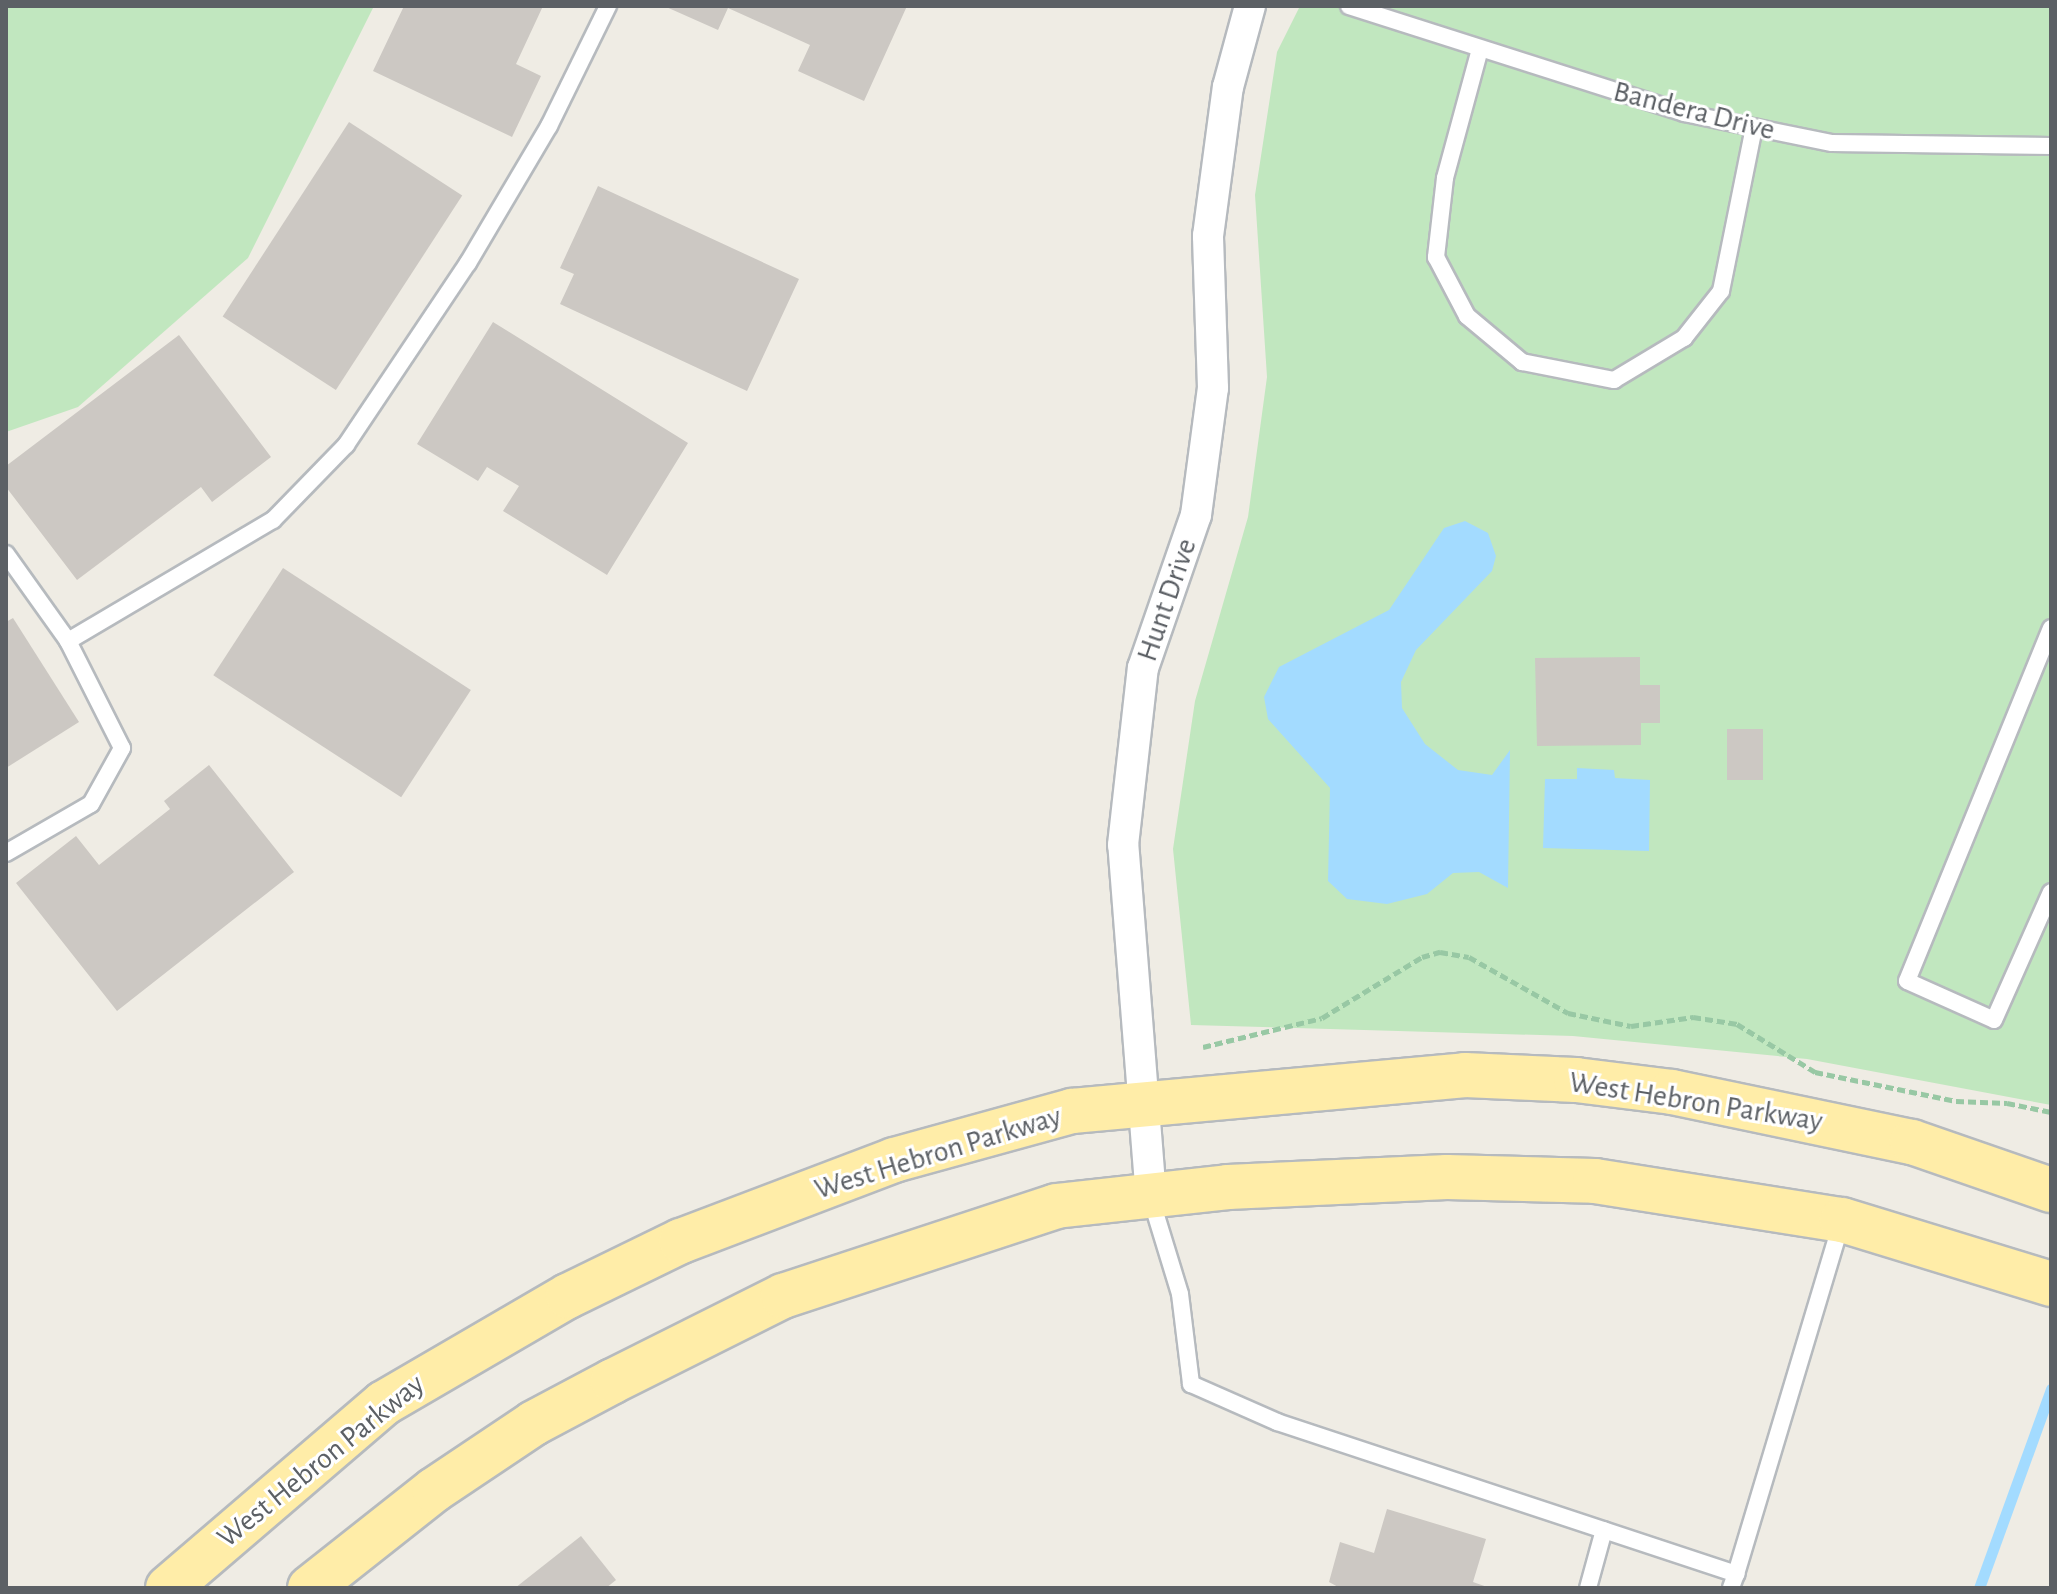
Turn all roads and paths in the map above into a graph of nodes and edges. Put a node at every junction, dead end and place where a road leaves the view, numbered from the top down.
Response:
1 (608, 6) edge
2 (1250, 6) edge
3 (1349, 6) edge
4 (1480, 49) junction
5 (1754, 127) junction
6 (2051, 146) edge
7 (6, 554) edge
8 (2051, 628) edge
9 (68, 641) junction
10 (6, 853) edge
11 (2051, 892) edge
12 (1203, 1047) dead end
13 (1143, 1102) junction
14 (2051, 1112) edge
15 (2048, 1181) edge
16 (1151, 1197) junction
17 (1842, 1220) junction
18 (2051, 1284) edge
19 (1604, 1530) junction
20 (332, 1581) edge
21 (1734, 1581) edge
22 (168, 1588) edge
23 (1588, 1588) edge

1 - 9 lane
2 - 13 street, Hunt Drive
3 - 4 lane, Bandera Drive
4 - 5 lane, Bandera Drive
4 - 5 lane
5 - 6 lane, Bandera Drive
7 - 9 lane
8 - 11 lane
9 - 10 lane
12 - 14 path
13 - 15 main road, West Hebron Parkway
13 - 16 street, Hunt Drive
13 - 22 main road, West Hebron Parkway
16 - 17 main road
16 - 19 lane
16 - 20 main road
17 - 18 main road
17 - 21 lane
19 - 21 lane
19 - 23 lane

